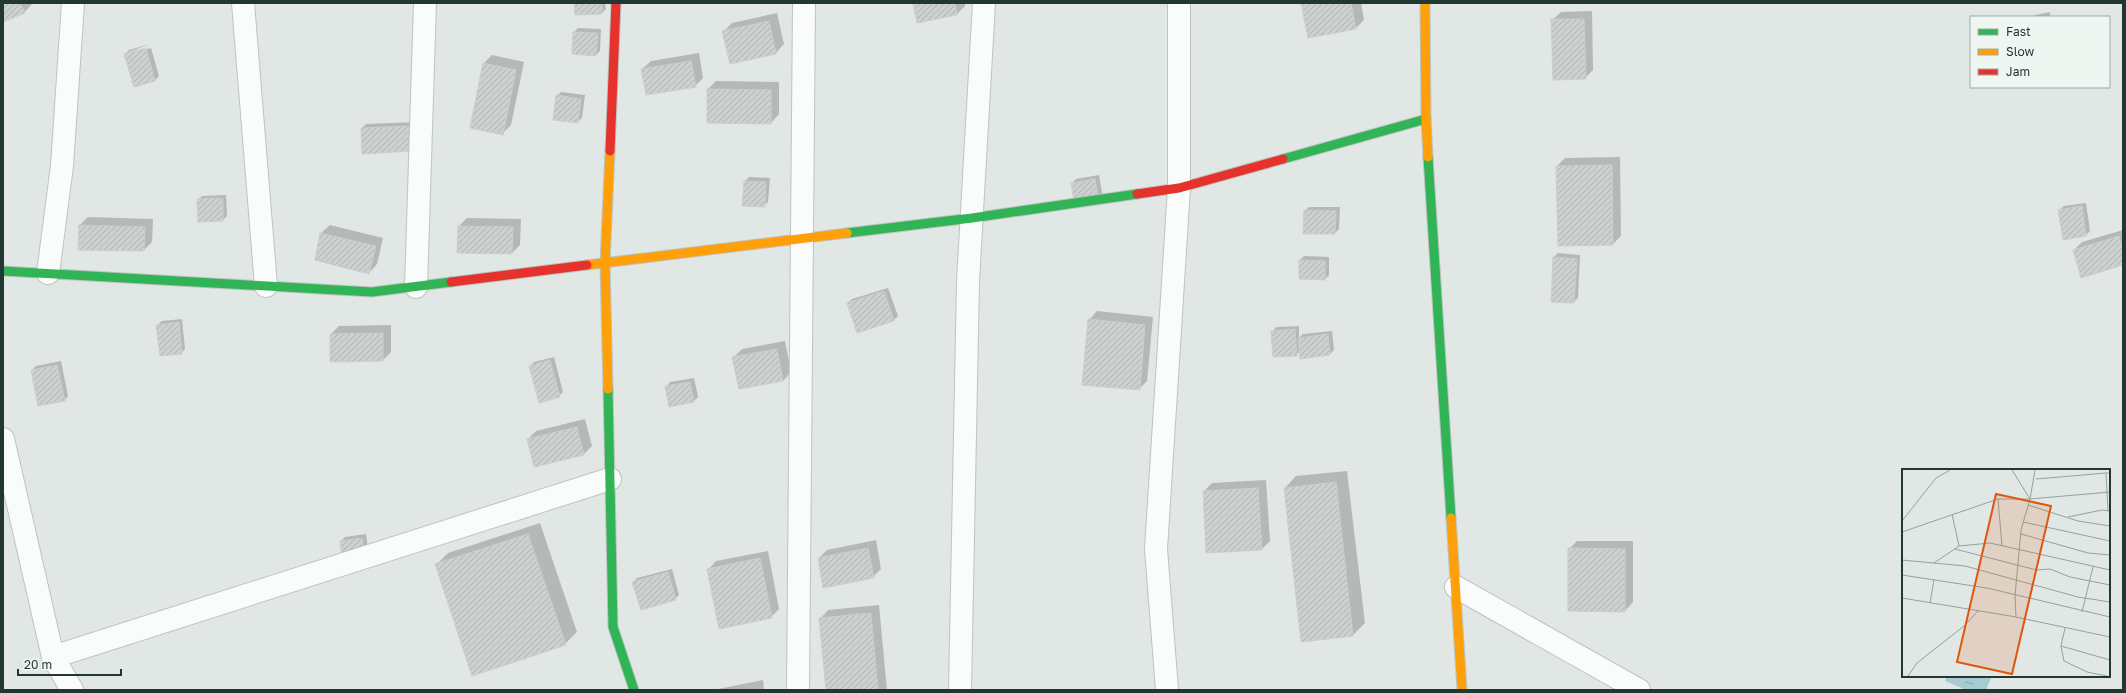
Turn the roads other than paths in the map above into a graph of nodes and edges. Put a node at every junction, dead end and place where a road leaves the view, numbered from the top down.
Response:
1 (73, 3) edge
2 (243, 3) edge
3 (425, 3) edge
4 (616, 3) edge
5 (804, 3) edge
6 (984, 3) edge
7 (1179, 3) edge
8 (1425, 3) edge
9 (1426, 119) junction
10 (1179, 188) junction
11 (972, 218) junction
12 (803, 238) junction
13 (605, 263) junction
14 (3, 270) edge
15 (48, 273) junction
16 (266, 286) junction
17 (416, 287) junction
18 (3, 439) edge
19 (610, 480) junction
20 (1456, 587) junction
21 (52, 657) junction
22 (72, 690) edge
23 (634, 690) edge
24 (798, 690) edge
25 (960, 690) edge
26 (1167, 690) edge
27 (1462, 690) edge
28 (1639, 690) edge

1 - 15 street
2 - 16 street
3 - 17 street
4 - 13 main road
5 - 12 street
6 - 11 street
7 - 10 street
8 - 9 main road
9 - 10 main road
9 - 20 main road
10 - 11 main road
10 - 26 street
11 - 12 main road
11 - 25 street
12 - 13 main road
12 - 24 street
13 - 17 main road
13 - 19 main road
14 - 15 main road
15 - 16 main road
16 - 17 main road
18 - 21 street
19 - 21 street
19 - 23 main road
20 - 27 main road
20 - 28 street
21 - 22 street

